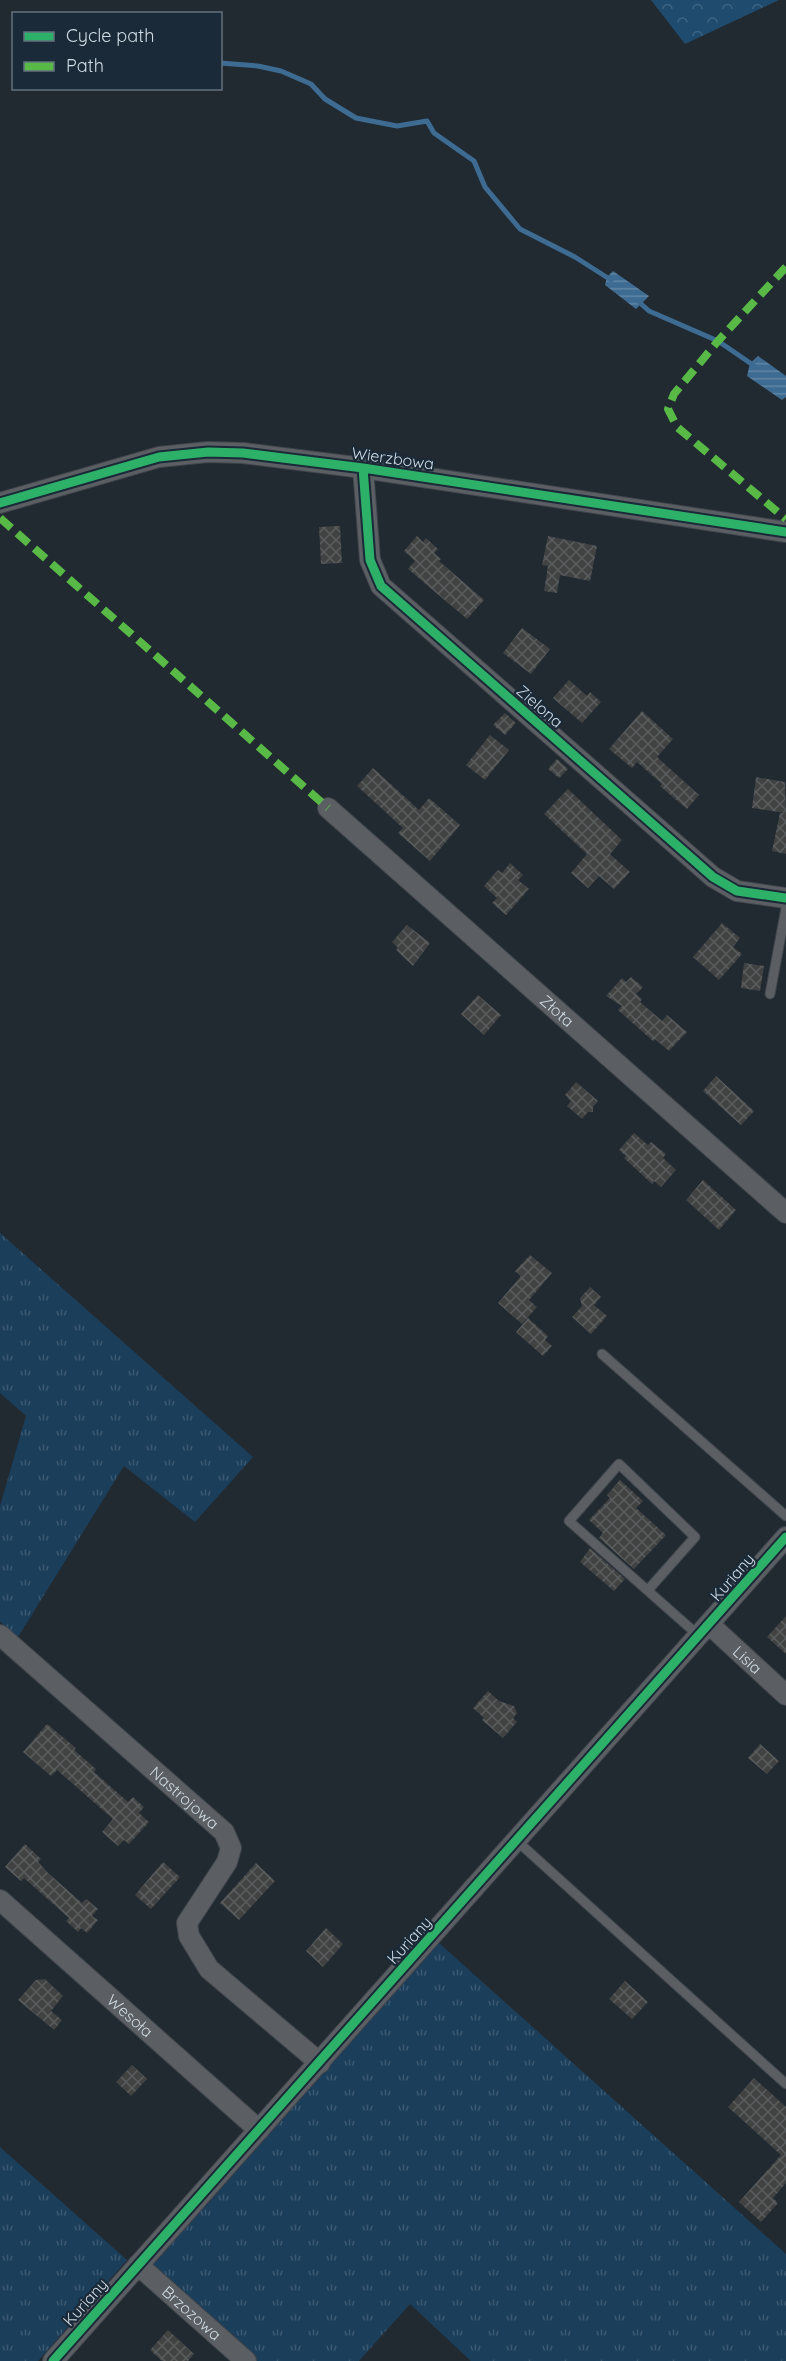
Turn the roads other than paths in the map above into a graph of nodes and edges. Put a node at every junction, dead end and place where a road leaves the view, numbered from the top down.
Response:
1 (363, 468) junction
2 (0, 503) edge
3 (786, 532) edge
4 (328, 808) dead end
5 (786, 898) edge
6 (786, 908) edge
7 (770, 994) dead end
8 (786, 1213) edge
9 (602, 1354) dead end
10 (786, 1516) edge
11 (786, 1537) edge
12 (648, 1590) junction
13 (705, 1630) junction
14 (0, 1635) edge
15 (786, 1695) edge
16 (517, 1841) junction
17 (0, 1900) edge
18 (320, 2063) junction
19 (786, 2084) edge
20 (259, 2130) junction
21 (138, 2265) junction
22 (53, 2361) edge
23 (246, 2361) edge

1 - 2 street, Wierzbowa
1 - 3 street, Wierzbowa
1 - 5 street, Zielona
4 - 8 street, Złota
6 - 7 lane
9 - 10 lane
11 - 13 street, Kuriany
12 - 12 lane
12 - 13 lane
13 - 15 street, Lisia
13 - 16 street, Kuriany
14 - 18 street, Nastrojowa
16 - 18 street, Kuriany
16 - 19 lane
17 - 20 street, Wesoła
18 - 20 street, Kuriany
20 - 21 street, Kuriany
21 - 22 street, Kuriany
21 - 23 street, Brzozowa

